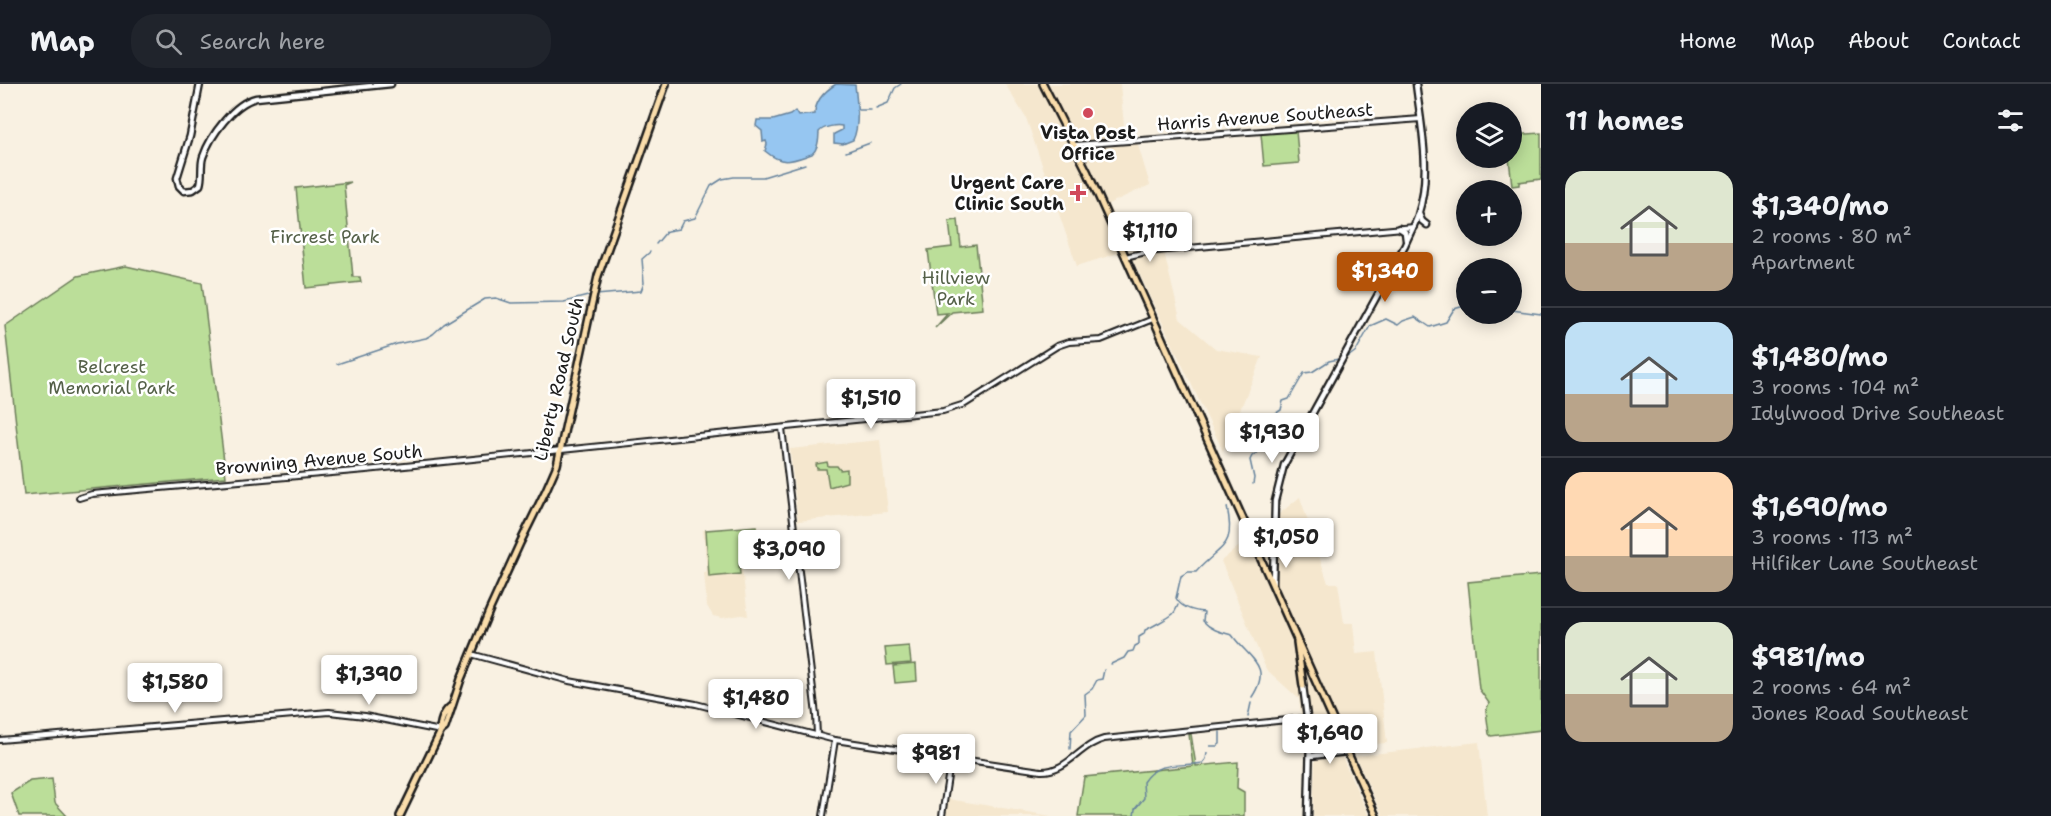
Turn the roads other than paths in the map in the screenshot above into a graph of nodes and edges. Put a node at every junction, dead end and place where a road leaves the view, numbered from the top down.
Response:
1 (200, 84) edge
2 (391, 84) edge
3 (666, 84) edge
4 (1043, 84) edge
5 (1416, 84) edge
6 (1421, 119) junction
7 (1075, 145) junction
8 (1419, 214) junction
9 (1427, 225) dead end
10 (1414, 227) junction
11 (1399, 228) junction
12 (1406, 241) junction
13 (1125, 257) junction
14 (1154, 319) junction
15 (782, 428) junction
16 (561, 450) junction
17 (80, 498) dead end
18 (1273, 526) junction
19 (1266, 540) junction
20 (1257, 547) junction
21 (1275, 552) junction
22 (1273, 584) junction
23 (1296, 637) junction
24 (471, 654) junction
25 (1303, 686) joint
26 (1307, 718) junction
27 (441, 731) junction
28 (817, 735) junction
29 (0, 740) edge
30 (835, 740) junction
31 (1347, 752) junction
32 (1310, 756) junction
33 (951, 757) junction
34 (400, 816) edge
35 (823, 816) edge
36 (942, 816) edge
37 (1308, 816) edge
38 (1376, 816) edge

1 - 2 main road
3 - 16 main road, Liberty Road South
4 - 7 main road
5 - 6 main road
6 - 7 street, Harris Avenue Southeast
6 - 8 main road
7 - 13 main road
8 - 9 main road
8 - 10 main road
10 - 11 street
10 - 12 main road
11 - 12 main road
11 - 13 street
12 - 18 main road
13 - 14 main road
14 - 15 street, Browning Avenue South
14 - 20 main road
15 - 16 street, Browning Avenue South
15 - 28 street
16 - 17 street, Browning Avenue South
16 - 24 main road, Liberty Road South
18 - 19 main road
18 - 21 main road
19 - 20 main road
19 - 21 main road
20 - 22 main road
21 - 22 main road
22 - 23 main road
23 - 25 main road
23 - 31 main road
24 - 27 main road, Liberty Road South
24 - 28 street
25 - 26 main road
26 - 32 main road
26 - 33 street
27 - 29 street
27 - 34 main road, Liberty Road South
28 - 30 street
30 - 33 street
30 - 35 street
31 - 32 main road
31 - 38 main road
32 - 37 main road
33 - 36 street

